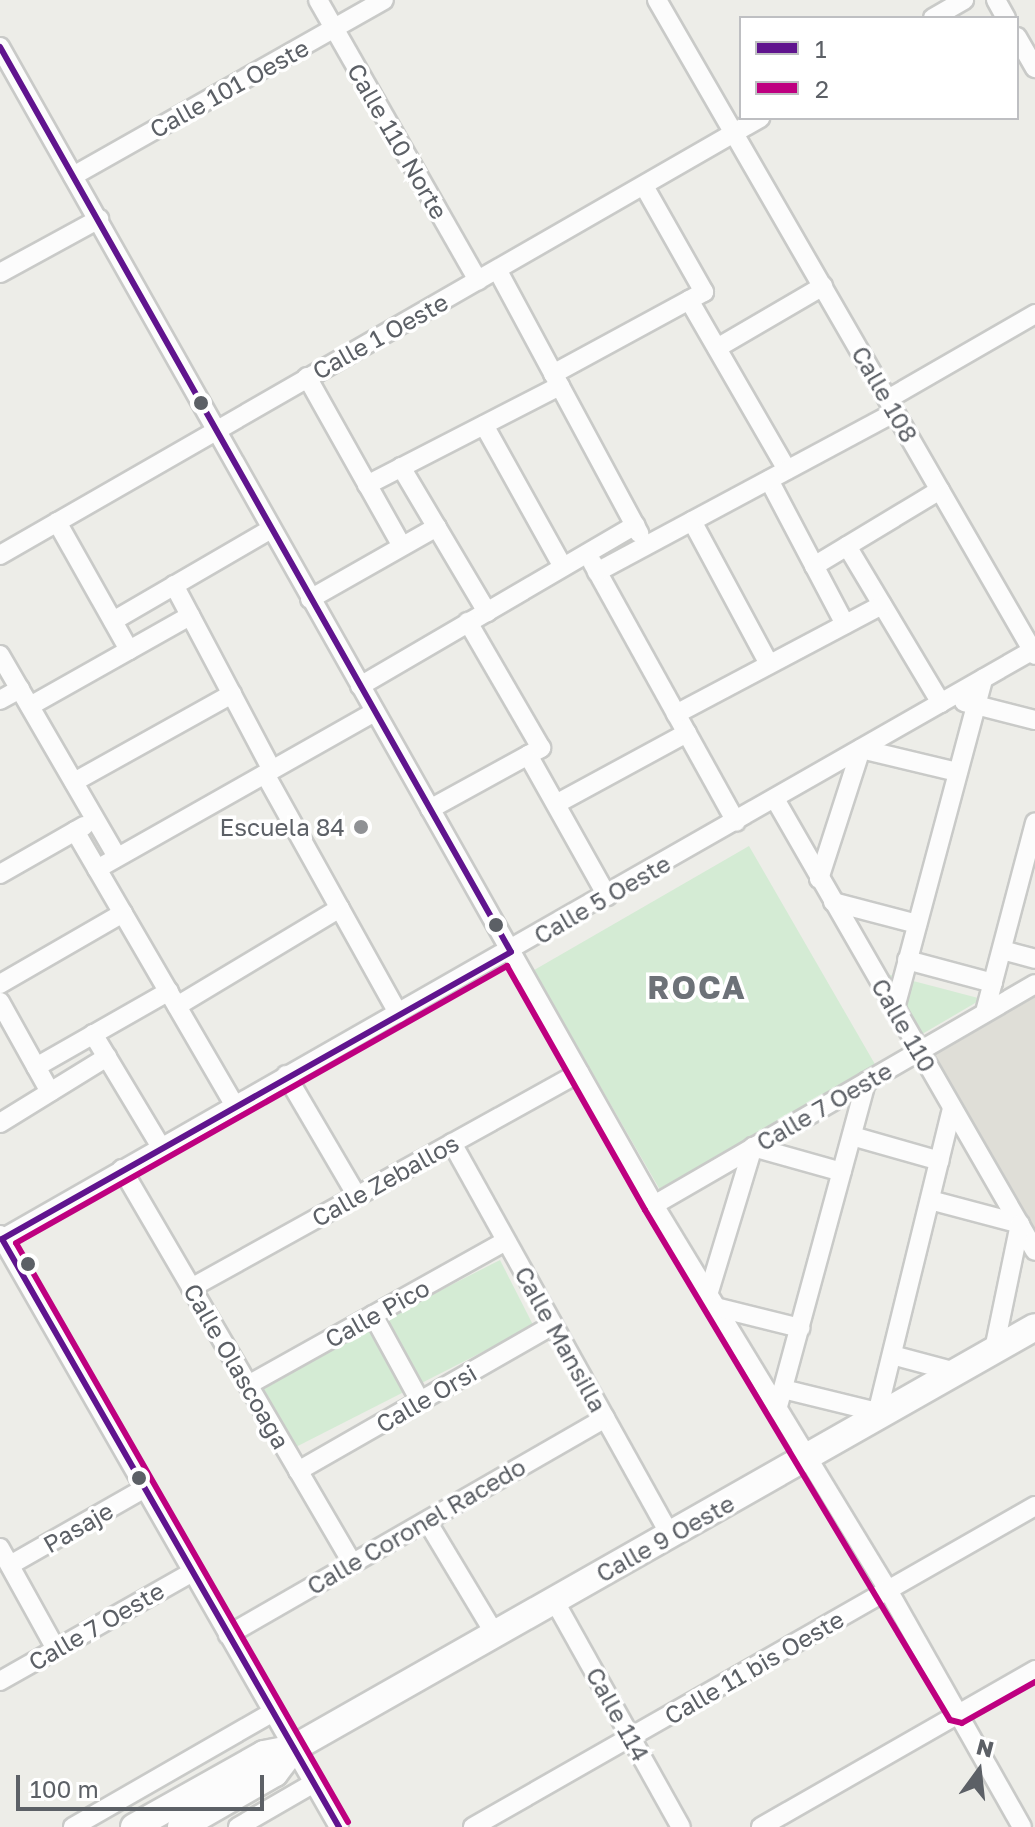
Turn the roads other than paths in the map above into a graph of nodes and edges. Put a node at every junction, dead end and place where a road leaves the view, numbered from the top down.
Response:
1 (318, 0) edge
2 (384, 0) edge
3 (657, 0) edge
4 (964, 0) edge
5 (936, 16) edge
6 (334, 28) junction
7 (1019, 40) edge
8 (0, 47) edge
9 (1035, 68) edge
10 (756, 120) edge
11 (735, 132) junction
12 (73, 176) junction
13 (644, 186) junction
14 (99, 219) junction
15 (498, 271) junction
16 (0, 273) edge
17 (478, 281) junction
18 (823, 286) junction
19 (696, 296) junction
20 (1035, 314) edge
21 (717, 348) junction
22 (307, 377) junction
23 (556, 380) junction
24 (892, 405) junction
25 (484, 425) junction
26 (216, 430) junction
27 (401, 467) junction
28 (787, 470) junction
29 (769, 480) junction
30 (367, 485) junction
31 (940, 490) junction
32 (692, 521) junction
33 (57, 522) junction
34 (635, 525) junction
35 (437, 527) junction
36 (271, 529) junction
37 (402, 546) junction
38 (646, 546) junction
39 (847, 546) junction
40 (587, 553) junction
41 (0, 555) edge
42 (814, 566) junction
43 (563, 567) junction
44 (597, 572) junction
45 (174, 585) junction
46 (310, 599) junction
47 (882, 605) junction
48 (487, 612) junction
49 (190, 616) junction
50 (113, 621) junction
51 (468, 622) junction
52 (845, 624) junction
53 (129, 650) junction
54 (1034, 651) edge
55 (0, 655) edge
56 (769, 664) junction
57 (983, 679) junction
58 (360, 686) junction
59 (20, 689) junction
60 (232, 694) junction
61 (0, 700) edge
62 (945, 701) junction
63 (975, 705) junction
64 (30, 706) junction
65 (375, 712) junction
66 (676, 714) junction
67 (1035, 720) edge
68 (687, 733) junction
69 (861, 749) junction
70 (535, 752) junction
71 (269, 772) junction
72 (957, 772) junction
73 (74, 782) junction
74 (775, 799) junction
75 (556, 804) junction
76 (430, 809) junction
77 (96, 819) junction
78 (736, 822) junction
79 (1035, 823) edge
80 (75, 831) junction
81 (117, 857) junction
82 (97, 869) junction
83 (0, 874) edge
84 (819, 879) junction
85 (607, 896) junction
86 (833, 902) junction
87 (340, 908) junction
88 (123, 913) junction
89 (917, 924) junction
90 (1002, 950) junction
91 (511, 952) junction
92 (1035, 959) edge
93 (907, 960) junction
94 (993, 983) junction
95 (0, 984) edge
96 (1035, 984) edge
97 (173, 999) junction
98 (0, 1002) edge
99 (895, 1008) junction
100 (985, 1012) junction
101 (398, 1013) junction
102 (93, 1034) junction
103 (919, 1051) junction
104 (107, 1057) junction
105 (36, 1067) junction
106 (579, 1073) junction
107 (286, 1075) junction
108 (866, 1082) junction
109 (50, 1092) junction
110 (234, 1104) junction
111 (952, 1109) junction
112 (0, 1123) edge
113 (852, 1136) junction
114 (452, 1143) junction
115 (161, 1147) junction
116 (753, 1147) junction
117 (940, 1161) junction
118 (122, 1169) junction
119 (842, 1172) junction
120 (357, 1196) junction
121 (930, 1200) junction
122 (654, 1205) junction
123 (1020, 1224) junction
124 (1, 1238) edge
125 (506, 1241) junction
126 (1035, 1251) edge
127 (191, 1288) junction
128 (712, 1301) junction
129 (373, 1315) junction
130 (553, 1325) junction
131 (1035, 1327) edge
132 (800, 1328) junction
133 (994, 1350) junction
134 (892, 1355) junction
135 (956, 1372) junction
136 (248, 1385) junction
137 (783, 1389) junction
138 (420, 1401) junction
139 (777, 1410) junction
140 (876, 1415) junction
141 (605, 1418) junction
142 (806, 1458) junction
143 (298, 1471) junction
144 (145, 1488) junction
145 (1035, 1506) edge
146 (427, 1521) junction
147 (670, 1534) junction
148 (0, 1548) edge
149 (352, 1563) junction
150 (10, 1565) junction
151 (193, 1572) junction
152 (888, 1590) junction
153 (554, 1600) junction
154 (495, 1634) junction
155 (228, 1635) junction
156 (56, 1649) junction
157 (1035, 1670) edge
158 (0, 1681) edge
159 (273, 1712) junction
160 (958, 1714) junction
161 (631, 1737) junction
162 (294, 1748) junction
163 (314, 1783) junction
164 (73, 1827) edge
165 (134, 1827) edge
166 (181, 1827) edge
167 (238, 1827) edge
168 (339, 1827) edge
169 (473, 1827) edge
170 (681, 1827) edge
171 (761, 1827) edge
172 (1022, 1827) edge

1 - 6 street, Calle 110 Norte
2 - 6 street, Calle 101 Oeste
3 - 11 street, Calle 108
4 - 5 street
6 - 12 street, Calle 101 Oeste
6 - 17 street, Calle 110 Norte
7 - 9 street
8 - 12 street
10 - 11 street, Calle 1 Oeste
11 - 13 street, Calle 1 Oeste
11 - 18 street, Calle 108
12 - 14 street
13 - 15 street, Calle 1 Oeste
13 - 19 street
14 - 16 street
14 - 26 street
15 - 17 street, Calle 1 Oeste
15 - 23 street
17 - 22 street, Calle 1 Oeste
18 - 21 street
18 - 24 street, Calle 108
19 - 21 street
19 - 23 street
20 - 24 street
21 - 28 street
22 - 26 street, Calle 1 Oeste
22 - 30 street
23 - 25 street
23 - 34 street
24 - 28 street
24 - 31 street, Calle 108
25 - 27 street
25 - 43 street
26 - 33 street, Calle 1 Oeste
26 - 36 street
27 - 30 street
27 - 35 street
28 - 29 street
29 - 32 street
29 - 42 street
30 - 37 street
31 - 39 street
31 - 54 street, Calle 108
32 - 38 street
32 - 56 street
33 - 41 street, Calle 1 Oeste
33 - 50 street
34 - 38 street
34 - 40 street
35 - 37 street
35 - 48 street
36 - 45 street
36 - 46 street
37 - 46 street
38 - 44 street
39 - 42 street
39 - 47 street
40 - 43 street
40 - 44 street
42 - 52 street
43 - 48 street
44 - 66 street
45 - 49 street
45 - 50 street
46 - 58 street
47 - 52 street
47 - 62 street
48 - 51 street
49 - 53 street
49 - 60 street
50 - 53 street
51 - 58 street
51 - 70 street
52 - 56 street
53 - 64 street
54 - 57 street, Calle 5 Oeste
55 - 59 street
56 - 66 street
57 - 62 street, Calle 5 Oeste
57 - 63 street
58 - 65 street
59 - 61 street
59 - 64 street
60 - 71 street
60 - 73 street
62 - 63 street
62 - 69 street, Calle 5 Oeste
63 - 67 street
63 - 72 street
64 - 73 street
65 - 71 street
65 - 76 street
66 - 68 street
68 - 75 street
68 - 78 street
69 - 72 street
69 - 74 street, Calle 5 Oeste
69 - 84 street
70 - 75 street
70 - 76 street
71 - 81 street
71 - 87 street
72 - 89 street
73 - 77 street
74 - 78 street, Calle 5 Oeste
74 - 84 street, Calle 110
75 - 85 street
76 - 91 street
77 - 80 street
77 - 81 street
78 - 85 street, Calle 5 Oeste
79 - 90 street
80 - 82 street
80 - 83 street
81 - 82 street
82 - 88 street
84 - 86 street, Calle 110
85 - 91 street, Calle 5 Oeste
86 - 89 street
86 - 99 street, Calle 110
87 - 97 street
87 - 101 street
88 - 95 street
88 - 97 street
89 - 93 street
90 - 92 street
90 - 94 street
91 - 101 street, Calle 5 Oeste
91 - 106 street
93 - 94 street
93 - 99 street
94 - 100 street
96 - 100 street, Calle 7 Oeste
97 - 102 street
97 - 110 street
98 - 105 street
99 - 103 street, Calle 110
100 - 103 street, Calle 7 Oeste
101 - 107 street, Calle 5 Oeste
102 - 104 street
102 - 105 street
103 - 108 street, Calle 7 Oeste
103 - 111 street, Calle 110
104 - 109 street
104 - 115 street
105 - 109 street
106 - 114 street, Calle Zeballos
106 - 122 street
107 - 110 street, Calle 5 Oeste
107 - 120 street
108 - 113 street
108 - 116 street, Calle 7 Oeste
109 - 112 street
110 - 115 street, Calle 5 Oeste
111 - 117 street
111 - 123 street, Calle 110
113 - 117 street
113 - 119 street
114 - 120 street, Calle Zeballos
114 - 125 street, Calle Mansilla
115 - 118 street, Calle 5 Oeste
116 - 119 street
116 - 122 street, Calle 7 Oeste
116 - 128 street
117 - 121 street
118 - 124 street, Calle 5 Oeste
118 - 127 street, Calle Olascoaga
119 - 132 street
120 - 127 street, Calle Zeballos
121 - 123 street
121 - 134 street
122 - 128 street
123 - 126 street, Calle 110
123 - 133 street
124 - 144 street
125 - 129 street, Calle Pico
125 - 130 street, Calle Mansilla
127 - 136 street, Calle Olascoaga
128 - 132 street
128 - 139 street
129 - 136 street, Calle Pico
129 - 138 street
130 - 138 street, Calle Orsi
130 - 141 street, Calle Mansilla
131 - 133 main road, Calle 9 Oeste
132 - 137 street
133 - 135 main road, Calle 9 Oeste
134 - 135 street
134 - 140 street
135 - 140 main road, Calle 9 Oeste
136 - 143 street, Calle Olascoaga
137 - 139 street
137 - 140 street
138 - 143 street, Calle Orsi
139 - 142 street
140 - 142 main road, Calle 9 Oeste
141 - 146 street, Calle Coronel Racedo
141 - 147 street, Calle Mansilla
142 - 147 main road, Calle 9 Oeste
142 - 152 street
143 - 149 street, Calle Olascoaga
144 - 150 street, Pasaje
144 - 151 street
145 - 152 street, Calle 11 bis Oeste
146 - 149 street, Calle Coronel Racedo
146 - 154 street
147 - 153 main road, Calle 9 Oeste
148 - 150 street
149 - 155 street, Calle Coronel Racedo
150 - 156 street
151 - 155 street
151 - 156 street, Calle 7 Oeste
152 - 160 street
152 - 161 street, Calle 11 bis Oeste
153 - 154 main road, Calle 9 Oeste
153 - 161 street, Calle 114
154 - 162 main road, Calle 9 Oeste
155 - 159 street
156 - 158 street, Calle 7 Oeste
157 - 160 street
159 - 162 street
159 - 164 street
160 - 171 street
160 - 172 street
161 - 169 street, Calle 11 bis Oeste
161 - 170 street, Calle 114
162 - 163 street
162 - 165 main road, Calle 9 Oeste
162 - 166 main road, Calle 9 Oeste
163 - 167 street
163 - 168 street

